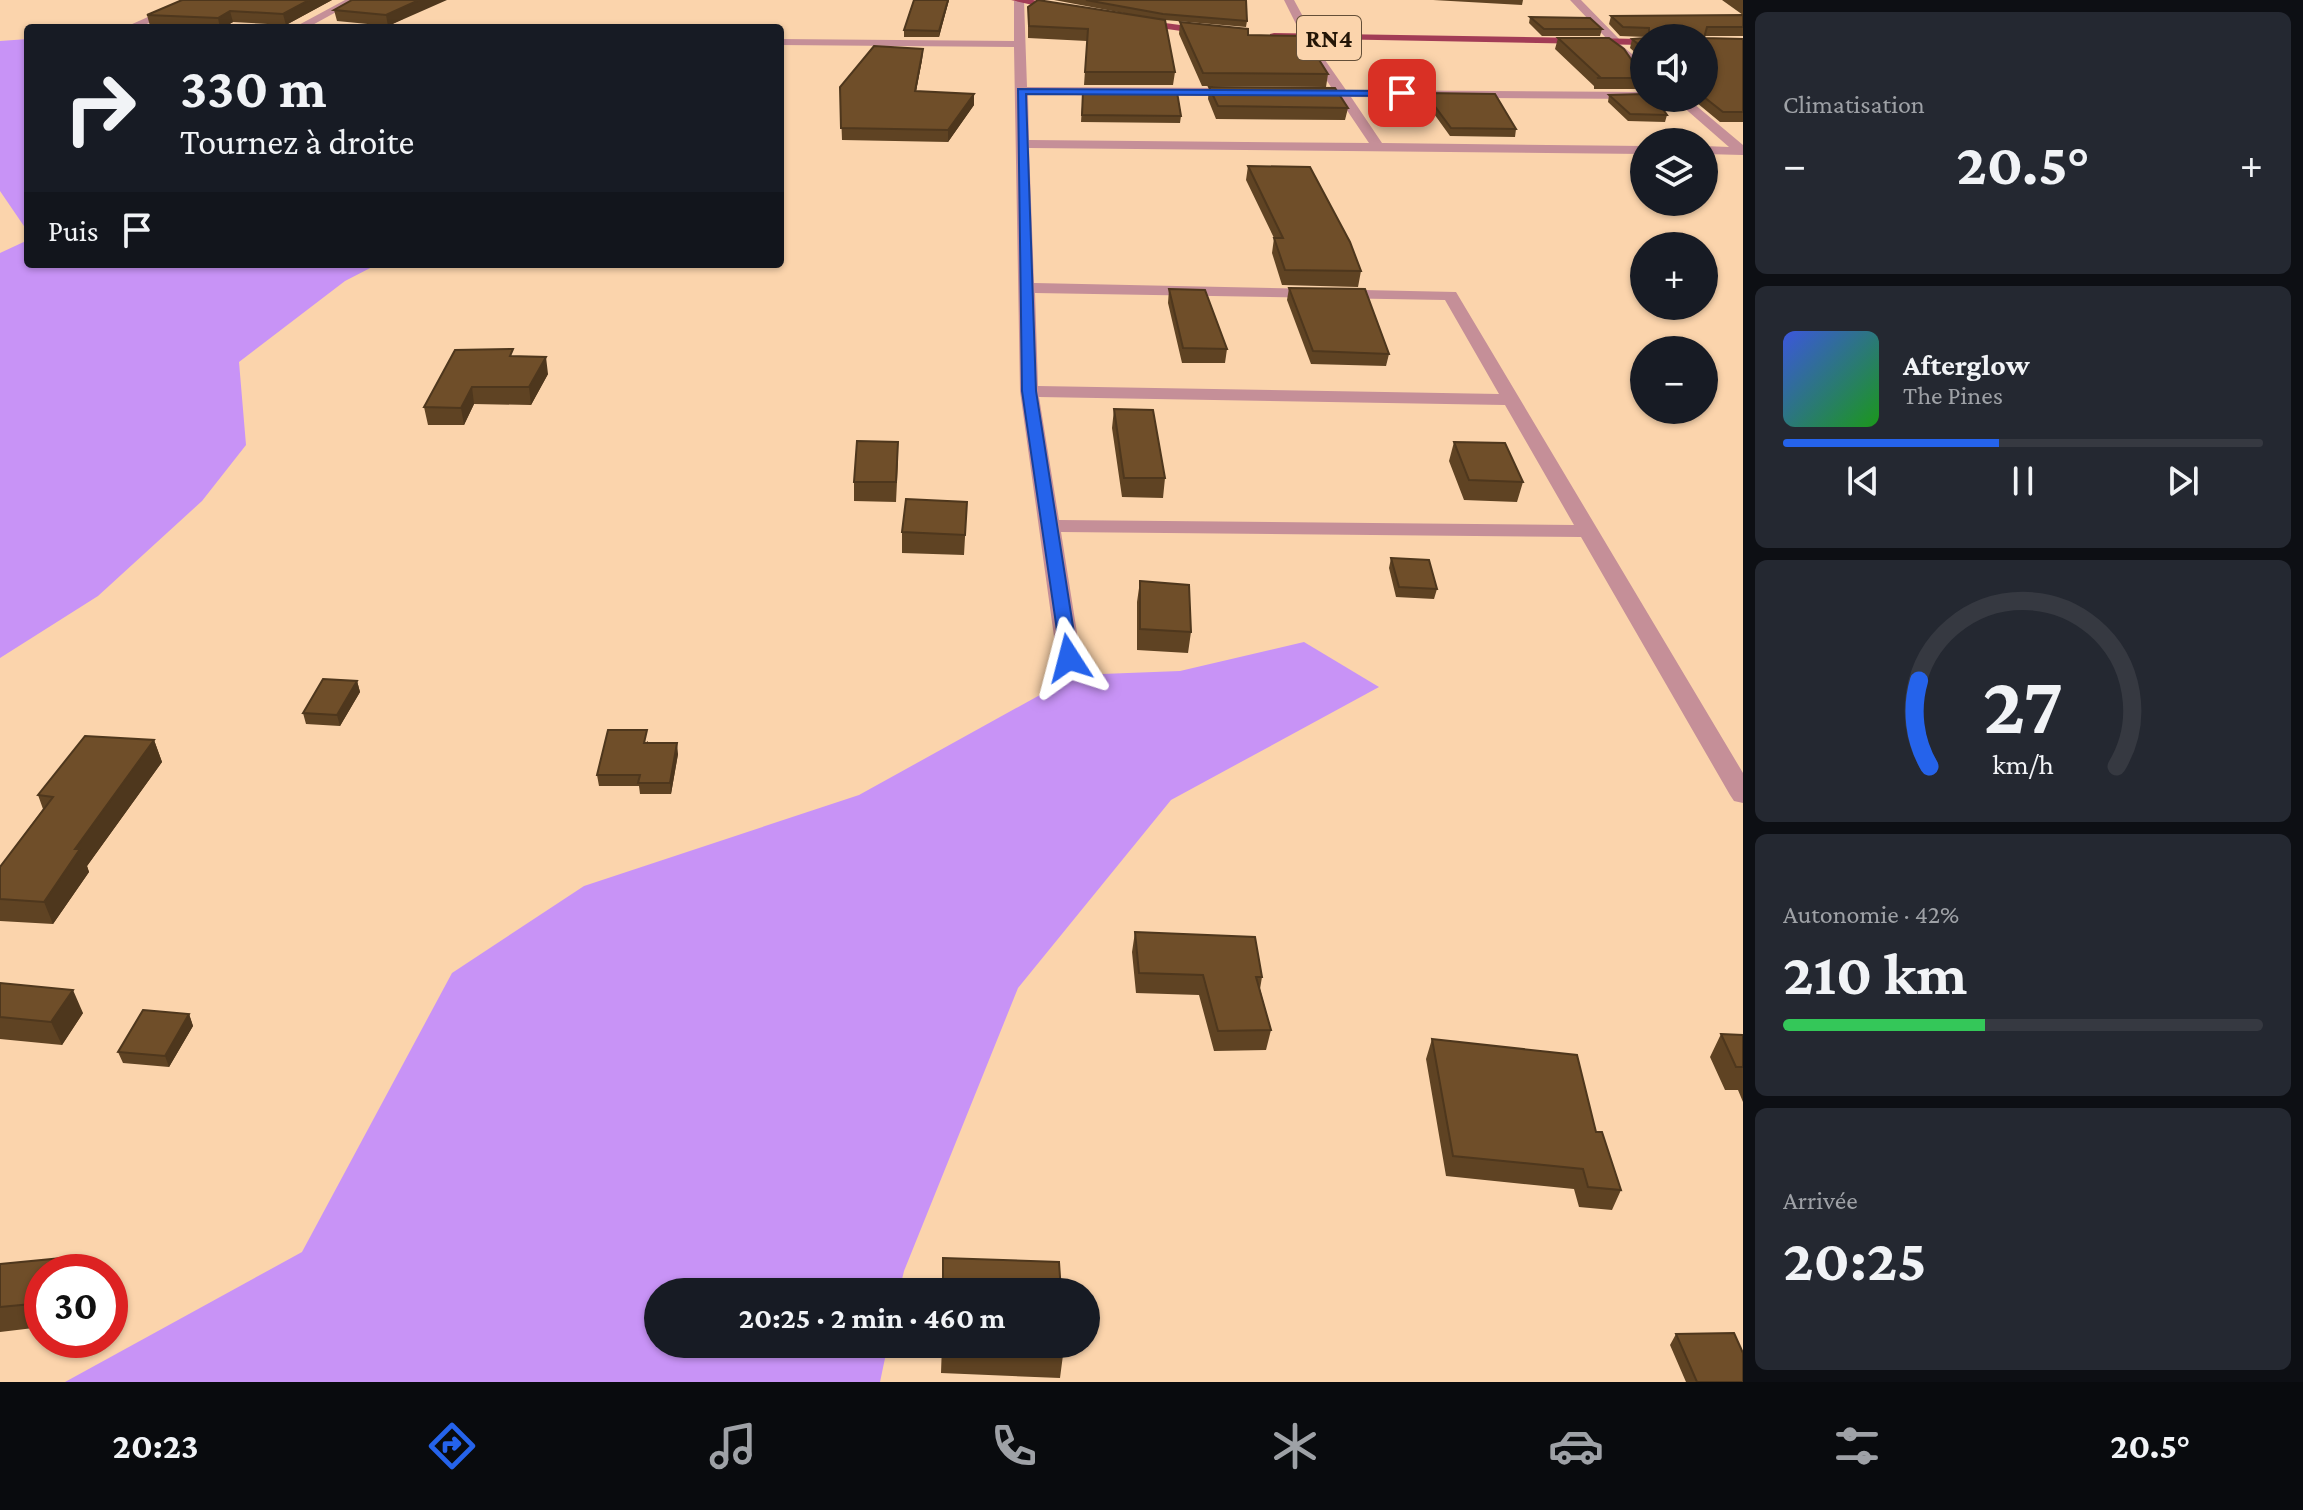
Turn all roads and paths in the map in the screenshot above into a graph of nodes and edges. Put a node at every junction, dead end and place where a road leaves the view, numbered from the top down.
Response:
1 (195, 0) edge
2 (353, 0) edge
3 (1018, 0) edge
4 (1289, 0) edge
5 (1575, 0) edge
6 (1078, 12) edge
7 (1123, 19) edge
8 (138, 24) edge
9 (307, 24) edge
10 (1222, 33) edge
11 (1263, 36) edge
12 (1306, 37) junction
13 (784, 42) edge
14 (1613, 42) junction
15 (1630, 42) edge
16 (1020, 44) junction
17 (1630, 57) edge
18 (1021, 91) junction
19 (1250, 92) edge
20 (1295, 93) edge
21 (1341, 93) junction
22 (1630, 96) edge
23 (1696, 112) edge
24 (1715, 128) edge
25 (1718, 131) edge
26 (1022, 144) junction
27 (1378, 147) junction
28 (1630, 150) edge
29 (1718, 150) edge
30 (1026, 288) junction
31 (1029, 391) junction
32 (1511, 400) junction
33 (1049, 526) junction
34 (1590, 531) junction
35 (1069, 658) dead end
36 (1743, 795) edge

1 - 8 street
2 - 9 street
3 - 6 highway
3 - 16 street
4 - 12 street
5 - 14 street
7 - 10 highway
11 - 12 highway, RN4
12 - 14 highway, RN4
12 - 21 street
13 - 16 street
14 - 15 highway, RN4
14 - 17 street
16 - 18 street
18 - 19 street
18 - 26 street
20 - 21 street
21 - 22 street
21 - 27 street
23 - 24 street
25 - 29 street
26 - 27 street
26 - 30 street
27 - 28 street
30 - 31 street
30 - 32 street
31 - 32 street
31 - 33 street
32 - 34 street
33 - 34 street
33 - 35 street
34 - 36 street

